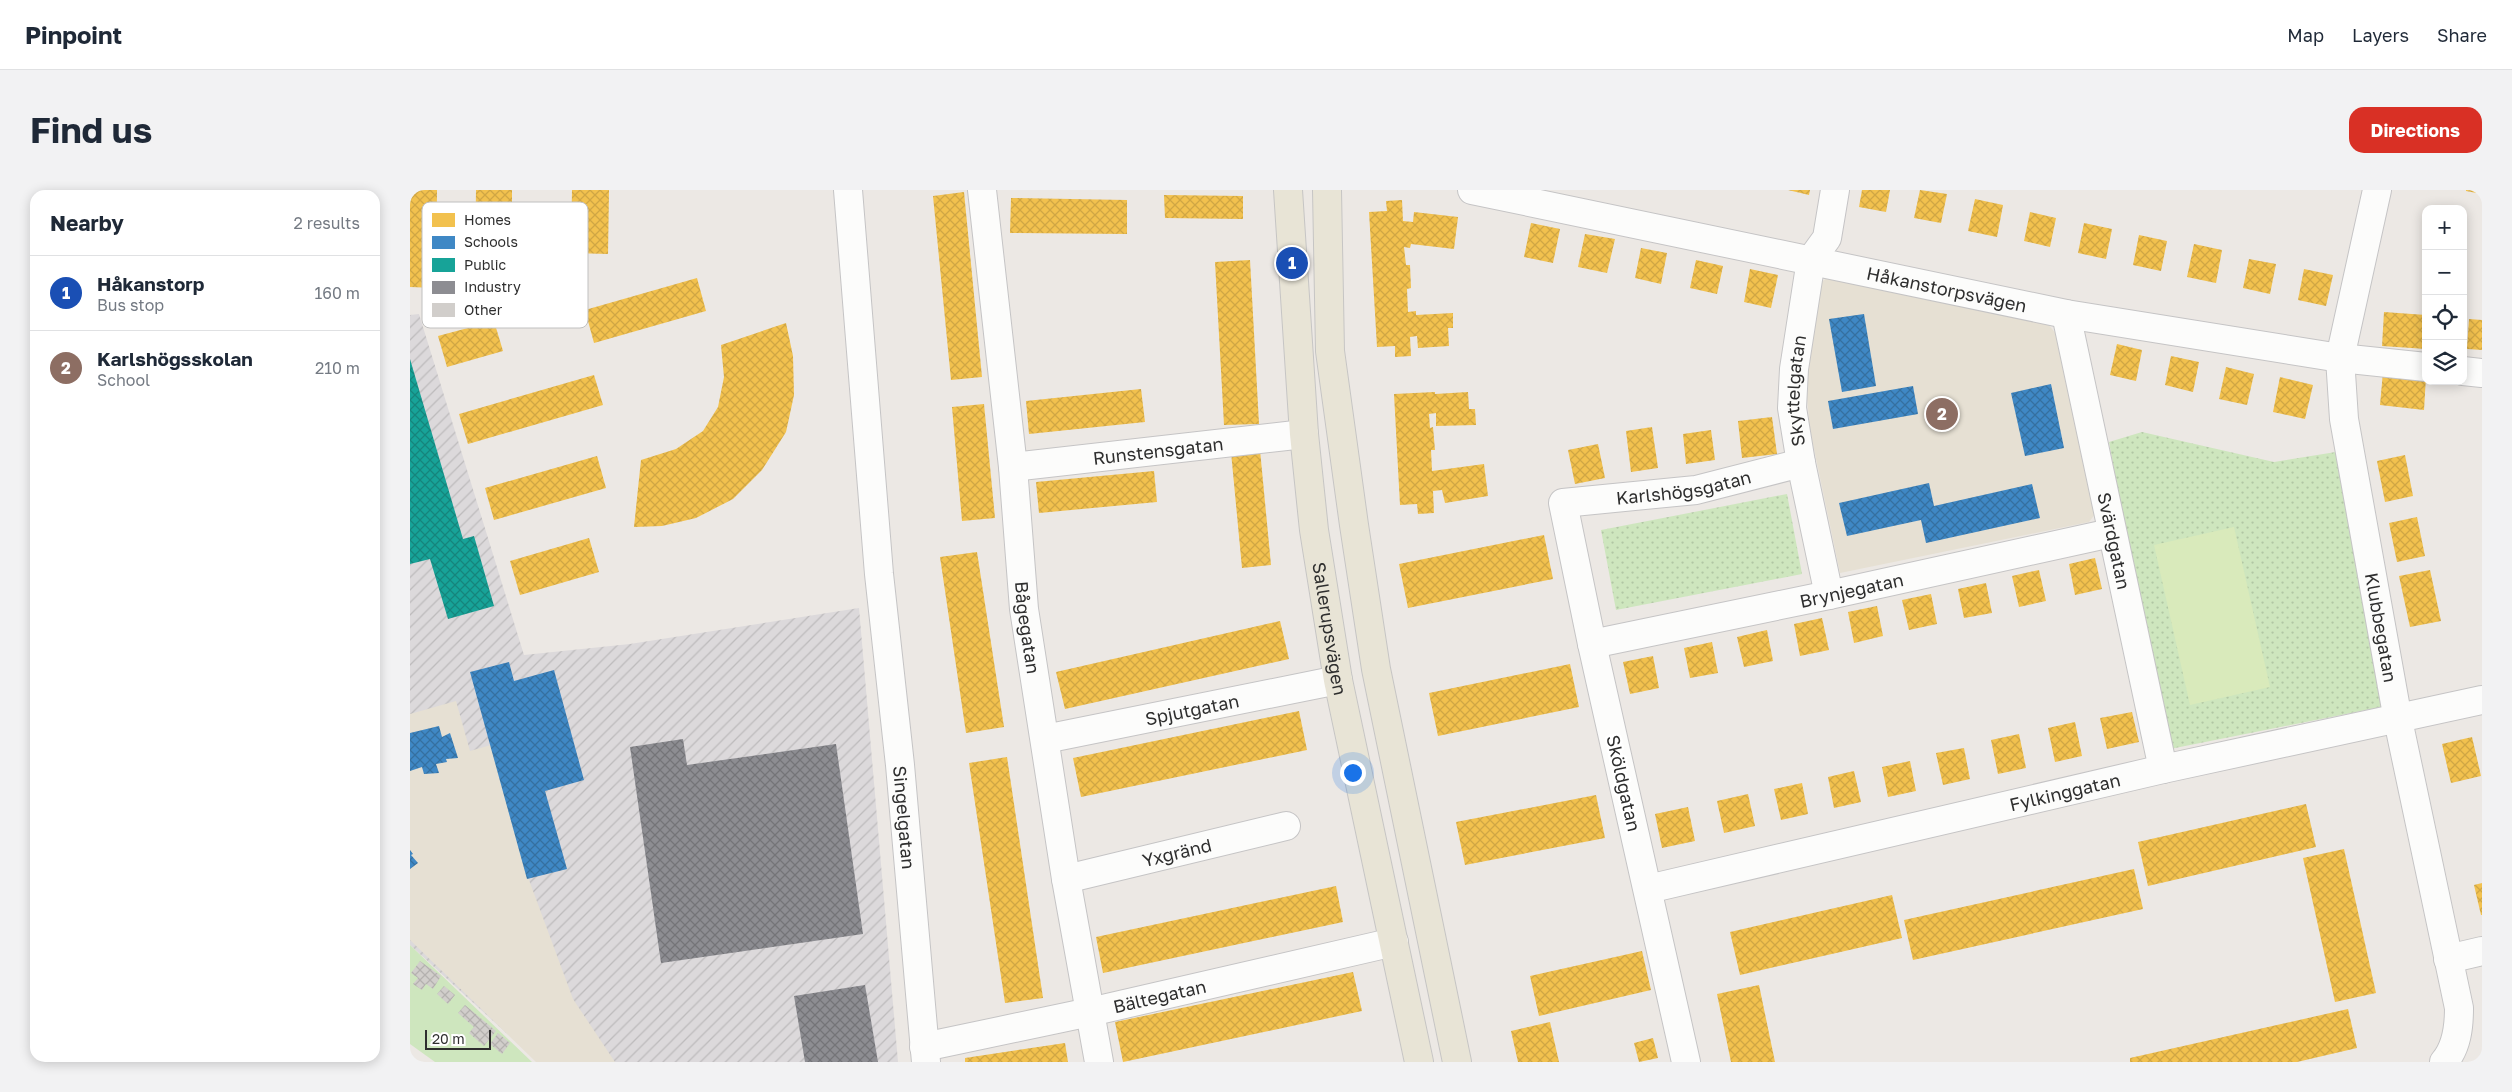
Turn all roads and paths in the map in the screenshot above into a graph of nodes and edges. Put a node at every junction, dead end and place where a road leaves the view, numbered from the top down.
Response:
1 (848, 190) edge
2 (982, 190) edge
3 (1288, 190) edge
4 (1326, 190) edge
5 (1472, 190) edge
6 (1835, 190) edge
7 (2377, 190) edge
8 (1506, 193) edge
9 (1811, 260) junction
10 (2066, 314) junction
11 (2340, 358) junction
12 (2422, 367) edge
13 (2467, 371) edge
14 (2482, 372) edge
15 (1304, 434) junction
16 (1801, 463) junction
17 (1013, 467) junction
18 (1563, 503) joint
19 (2111, 532) junction
20 (1829, 595) junction
21 (1592, 644) junction
22 (1338, 680) junction
23 (2482, 700) edge
24 (2398, 720) junction
25 (1045, 739) junction
26 (2163, 769) junction
27 (1286, 826) dead end
28 (1066, 879) junction
29 (1648, 890) junction
30 (1394, 942) junction
31 (2482, 951) edge
32 (2448, 959) junction
33 (1090, 1012) junction
34 (925, 1054) edge
35 (1099, 1062) edge
36 (1419, 1062) edge
37 (1457, 1062) edge
38 (1686, 1062) edge
39 (2444, 1062) edge

1 - 34 street, Singelgatan
2 - 17 street, Bågegatan
3 - 15 main road, Sallerupsvägen
4 - 37 main road
5 - 8 street, Håkanstorpsvägen
6 - 9 street, Skyttelgatan
7 - 11 street, Klubbegatan
8 - 9 street, Håkanstorpsvägen
9 - 10 street, Håkanstorpsvägen
9 - 16 street, Skyttelgatan
10 - 11 street, Håkanstorpsvägen
10 - 19 street, Svärdgatan
11 - 12 street, Håkanstorpsvägen
11 - 24 street, Klubbegatan
13 - 14 street
15 - 17 street, Runstensgatan
15 - 22 main road, Sallerupsvägen
16 - 18 street, Karlshögsgatan
16 - 20 street, Skyttelgatan
17 - 25 street, Bågegatan
18 - 21 street, Sköldgatan
19 - 20 street, Brynjegatan
19 - 26 street, Svärdgatan
20 - 21 street, Brynjegatan
21 - 29 street, Sköldgatan
22 - 25 street, Spjutgatan
22 - 30 main road, Sallerupsvägen
23 - 24 street, Fylkinggatan
24 - 26 street, Fylkinggatan
24 - 32 street, Klubbegatan
25 - 28 street, Bågegatan
26 - 29 street, Fylkinggatan
27 - 28 street, Yxgränd
28 - 33 street, Bågegatan
29 - 38 street, Sköldgatan
30 - 33 street, Bältegatan
30 - 36 main road, Sallerupsvägen
31 - 32 street
32 - 39 street, Klubbegatan
33 - 34 street, Bältegatan
33 - 35 street, Bågegatan

